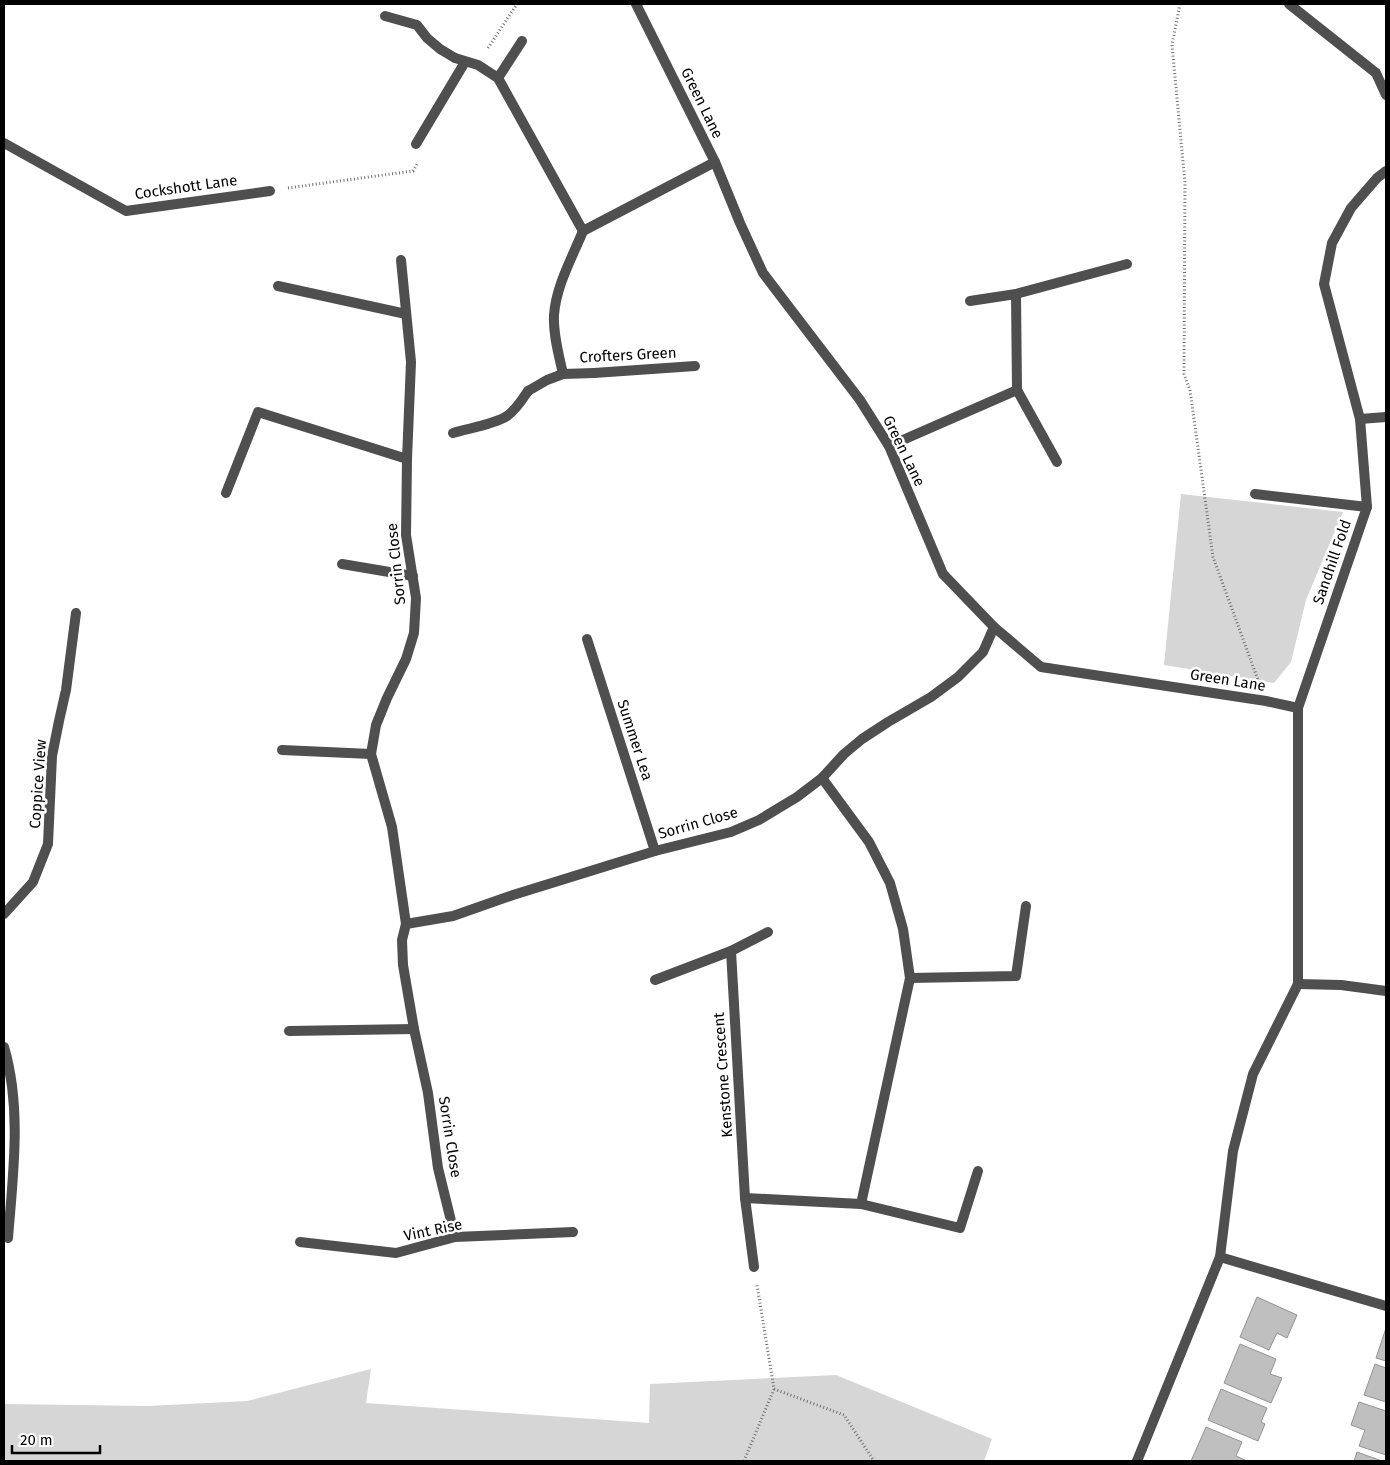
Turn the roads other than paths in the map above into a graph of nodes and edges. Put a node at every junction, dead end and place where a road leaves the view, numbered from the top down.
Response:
1 (636, 4) edge
2 (1289, 4) edge
3 (385, 16) dead end
4 (522, 41) dead end
5 (465, 62) junction
6 (498, 78) junction
7 (1386, 95) edge
8 (4, 143) edge
9 (416, 144) dead end
10 (715, 162) junction
11 (1386, 171) edge
12 (270, 190) dead end
13 (583, 231) junction
14 (401, 260) dead end
15 (1127, 264) dead end
16 (278, 286) dead end
17 (1016, 294) junction
18 (970, 301) dead end
19 (406, 314) junction
20 (695, 366) dead end
21 (563, 374) junction
22 (1017, 390) junction
23 (1386, 417) edge
24 (1360, 418) junction
25 (453, 433) dead end
26 (889, 446) junction
27 (407, 459) junction
28 (1057, 462) dead end
29 (226, 493) dead end
30 (1255, 494) dead end
31 (1367, 507) junction
32 (342, 564) dead end
33 (413, 576) junction
34 (76, 612) dead end
35 (994, 627) junction
36 (587, 639) dead end
37 (1298, 708) junction
38 (282, 750) dead end
39 (371, 754) junction
40 (822, 778) junction
41 (655, 851) junction
42 (1026, 906) dead end
43 (4, 914) edge
44 (406, 924) junction
45 (768, 932) dead end
46 (730, 951) junction
47 (910, 978) junction
48 (655, 980) dead end
49 (1298, 984) junction
50 (1386, 991) edge
51 (414, 1029) junction
52 (289, 1031) dead end
53 (4, 1047) edge
54 (978, 1171) dead end
55 (745, 1198) junction
56 (861, 1204) junction
57 (573, 1232) dead end
58 (455, 1237) junction
59 (8, 1238) dead end
60 (300, 1242) dead end
61 (1220, 1257) junction
62 (754, 1267) road end
63 (1386, 1306) edge
64 (1137, 1461) edge

1 - 10 street, Green Lane
2 - 7 street
3 - 5 street
4 - 6 street
5 - 6 street
5 - 9 street
6 - 13 street
8 - 12 street, Cockshott Lane
10 - 13 street
10 - 26 street, Green Lane
11 - 24 street, Sandhill Fold
13 - 21 street, Crofters Green
14 - 19 street, Sorrin Close
15 - 17 street
16 - 19 street
17 - 18 street
17 - 22 street
19 - 27 street, Sorrin Close
20 - 21 street, Crofters Green
21 - 25 street
22 - 26 street
22 - 28 street
23 - 24 street
24 - 31 street, Sandhill Fold
26 - 35 street, Green Lane
27 - 29 street
27 - 33 street, Sorrin Close
30 - 31 street
31 - 37 street, Sandhill Fold
32 - 33 street
33 - 39 street, Sorrin Close
34 - 43 street, Coppice View
35 - 37 street, Green Lane
35 - 40 street, Sorrin Close
36 - 41 street, Summer Lea
37 - 49 street, Sandhill Fold
38 - 39 street
39 - 44 street, Sorrin Close
40 - 41 street, Sorrin Close
40 - 47 street
41 - 44 street, Sorrin Close
42 - 47 street
44 - 51 street, Sorrin Close
45 - 46 street
46 - 48 street
46 - 55 street, Kenstone Crescent
47 - 56 street
49 - 50 street
49 - 61 street
51 - 52 street
51 - 58 street, Sorrin Close
53 - 59 street
54 - 56 street
55 - 56 street
55 - 62 street, Kenstone Crescent
57 - 58 street, Vint Rise
58 - 60 street, Vint Rise
61 - 63 street
61 - 64 street

